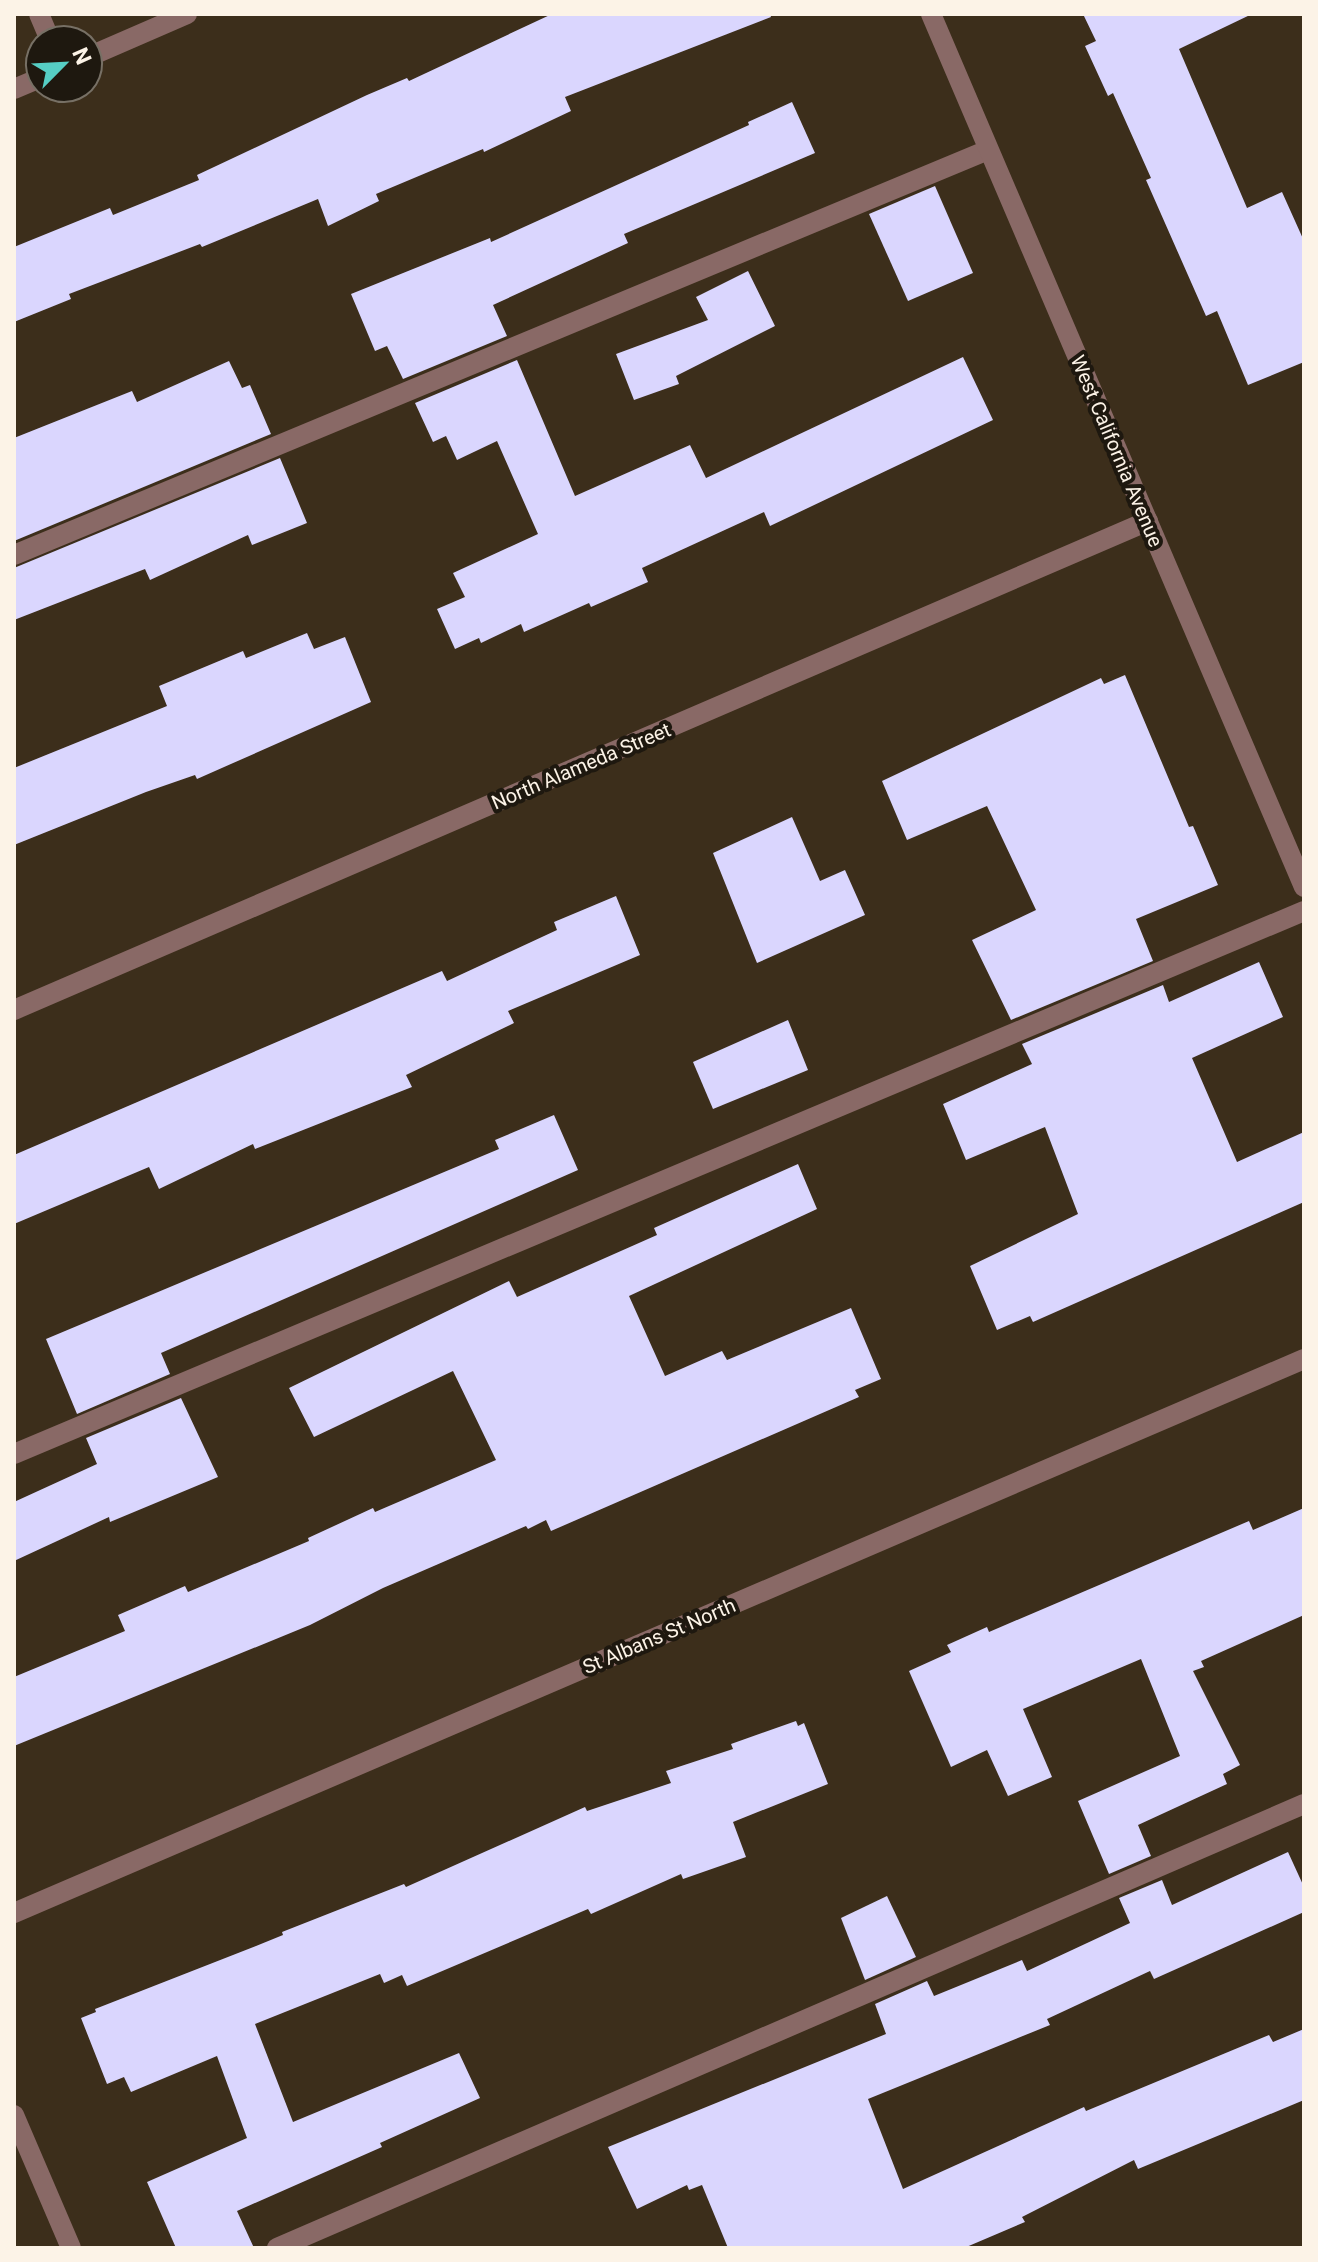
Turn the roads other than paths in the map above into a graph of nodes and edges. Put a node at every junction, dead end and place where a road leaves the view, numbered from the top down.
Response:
1 (187, 14) edge
2 (931, 14) edge
3 (104, 50) edge
4 (988, 150) junction
5 (1148, 521) junction
6 (14, 555) edge
7 (1304, 887) edge
8 (1304, 911) edge
9 (14, 1010) edge
10 (1304, 1359) edge
11 (14, 1454) edge
12 (1304, 1804) edge
13 (14, 1913) edge
14 (14, 2115) edge
15 (71, 2248) edge
16 (277, 2248) edge

1 - 3 street
2 - 4 street, West California Avenue
4 - 5 street, West California Avenue
4 - 6 street
5 - 7 street, West California Avenue
5 - 9 street, North Alameda Street
8 - 11 street
10 - 13 street, St Albans St North
12 - 16 street
14 - 15 street

